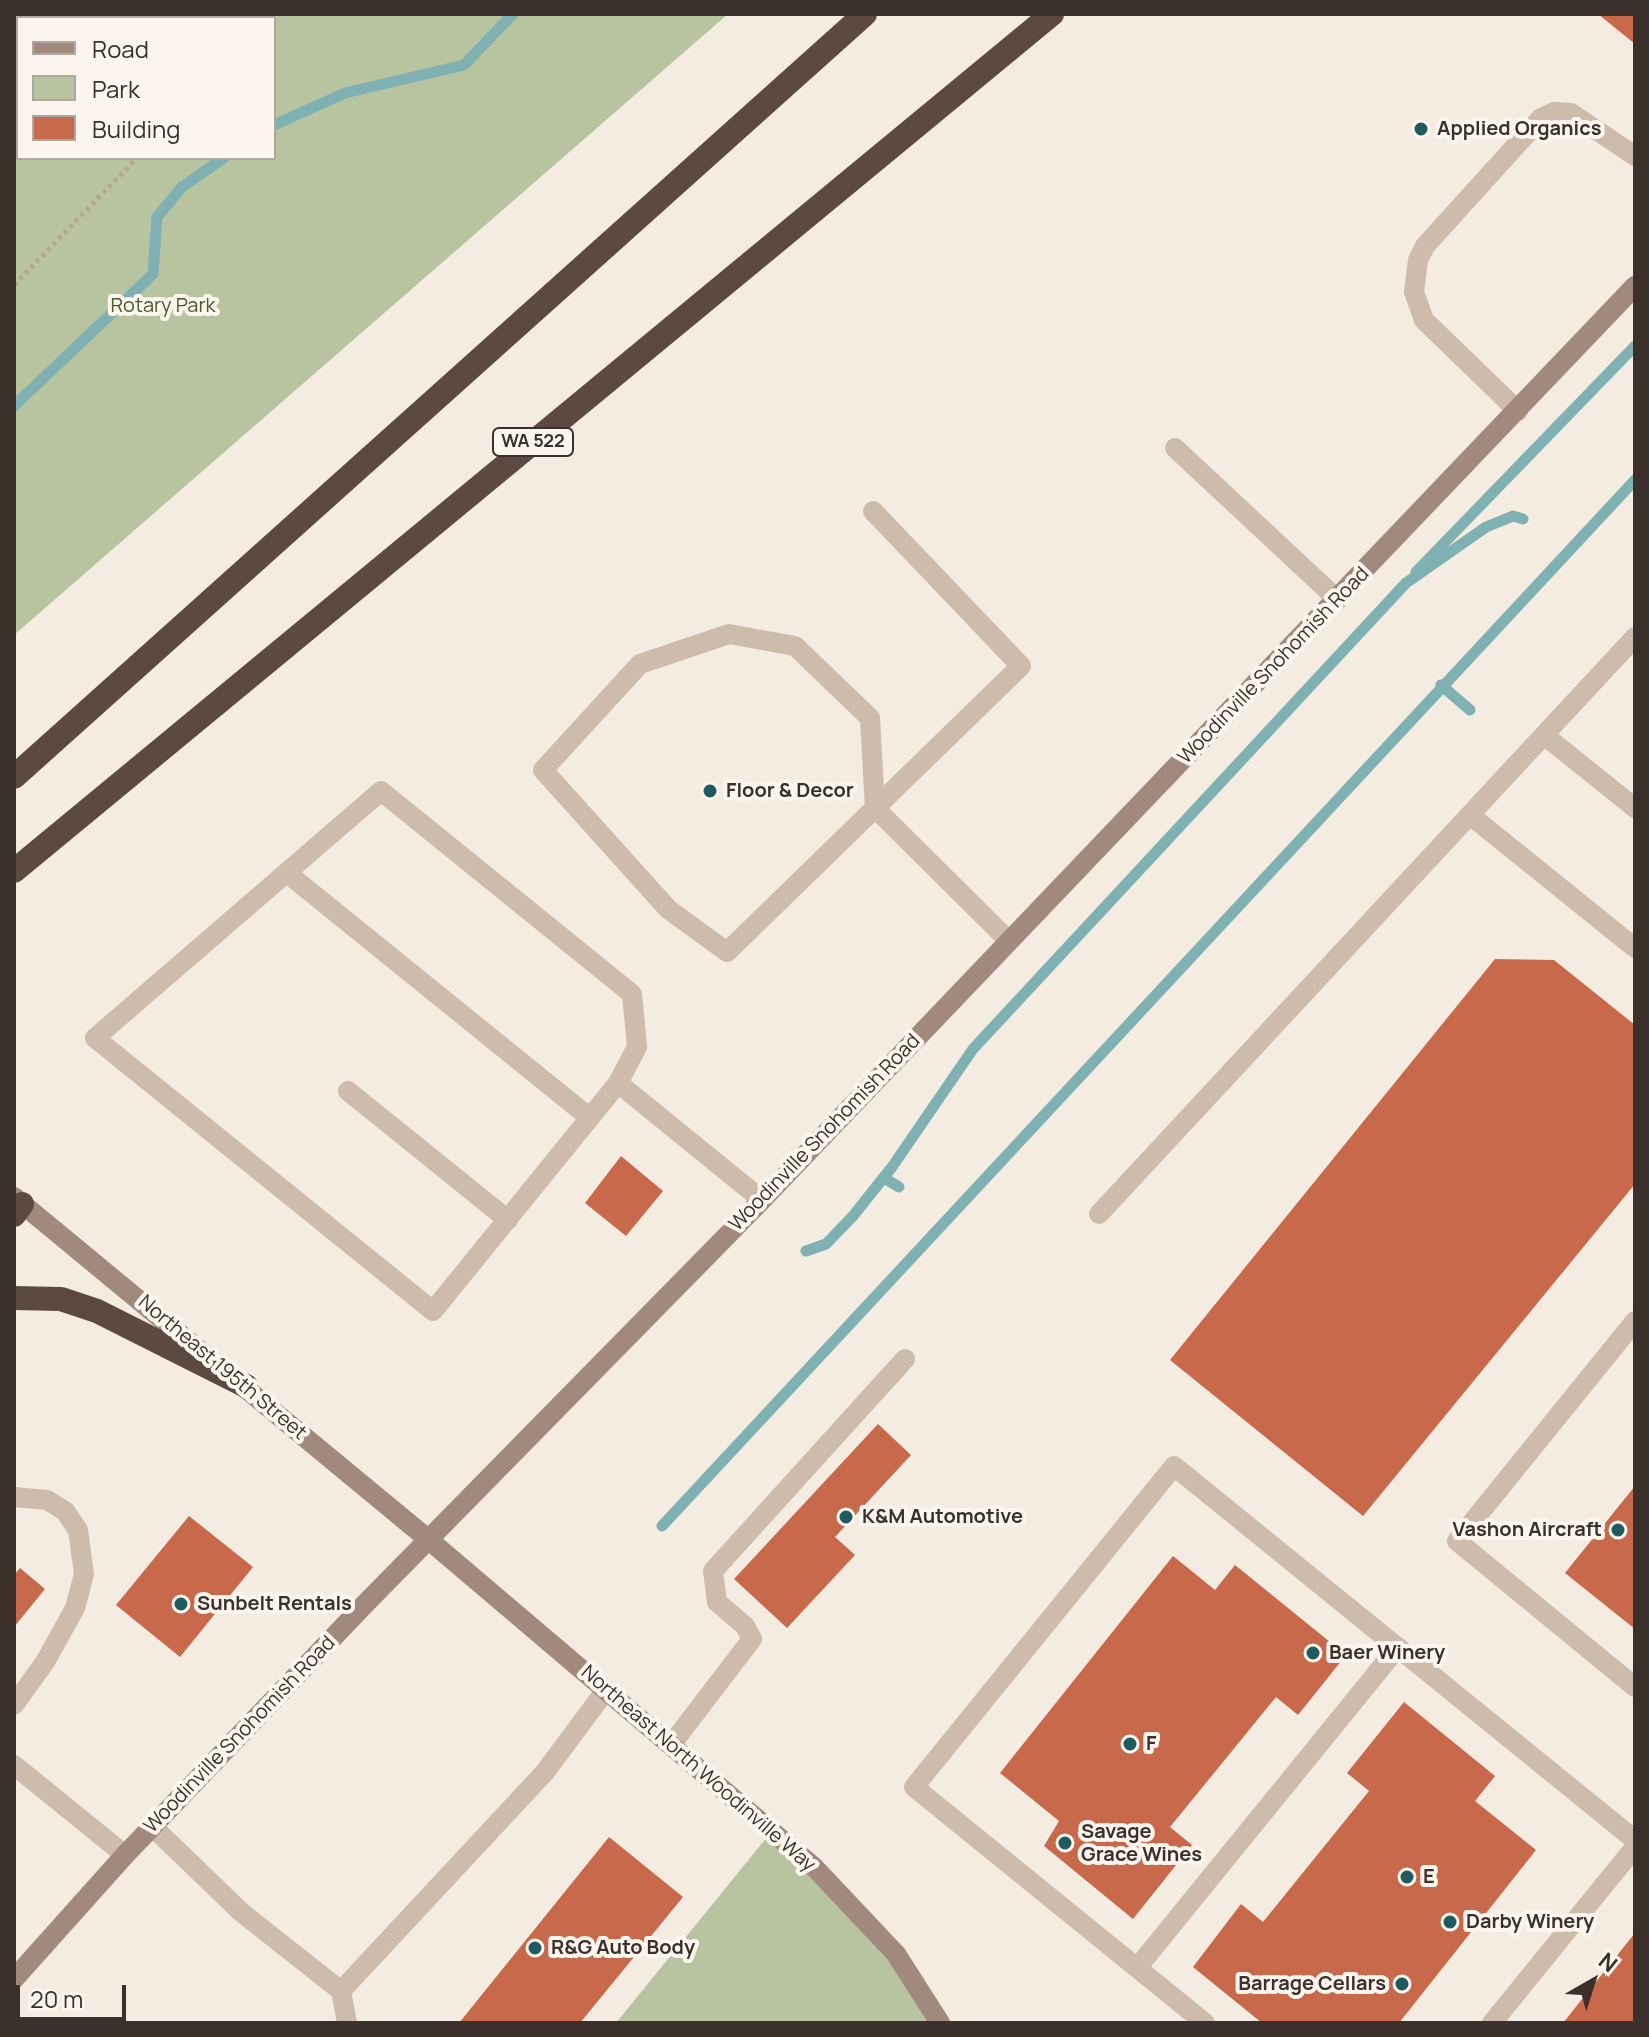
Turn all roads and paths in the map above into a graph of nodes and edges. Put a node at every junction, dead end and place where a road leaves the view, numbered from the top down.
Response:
1 (865, 14) edge
2 (1052, 14) edge
3 (1635, 156) edge
4 (135, 160) edge
5 (14, 285) edge
6 (1635, 286) edge
7 (1518, 411) junction
8 (1175, 448) dead end
9 (873, 511) dead end
10 (1338, 600) junction
11 (1635, 637) edge
12 (1544, 735) junction
13 (14, 777) edge
14 (875, 808) junction
15 (1635, 808) edge
16 (1470, 815) junction
17 (14, 871) edge
18 (287, 873) junction
19 (1009, 941) junction
20 (1635, 948) edge
21 (618, 1083) junction
22 (348, 1091) dead end
23 (590, 1118) junction
24 (762, 1200) junction
25 (17, 1205) edge
26 (1099, 1214) dead end
27 (508, 1220) junction
28 (14, 1298) edge
29 (1635, 1321) edge
30 (905, 1359) dead end
31 (246, 1386) junction
32 (14, 1497) edge
33 (429, 1540) junction
34 (1398, 1647) junction
35 (1635, 1687) edge
36 (606, 1690) junction
37 (14, 1705) edge
38 (671, 1745) junction
39 (14, 1765) edge
40 (153, 1827) junction
41 (1635, 1840) edge
42 (1635, 1847) edge
43 (125, 1855) junction
44 (1137, 1968) junction
45 (14, 1979) edge
46 (341, 1991) junction
47 (347, 2023) edge
48 (940, 2023) edge
49 (1205, 2023) edge
50 (1492, 2023) edge

1 - 13 highway
2 - 17 highway, WA 522
3 - 7 lane
4 - 5 path
6 - 7 main road, Woodinville Snohomish Road
7 - 10 main road, Woodinville Snohomish Road
8 - 10 lane
9 - 14 lane
10 - 19 main road, Woodinville Snohomish Road
11 - 12 lane
12 - 15 lane
12 - 16 lane
14 - 14 lane
14 - 19 lane
16 - 20 lane
16 - 26 lane
18 - 21 lane
18 - 23 lane
18 - 27 lane
19 - 24 main road, Woodinville Snohomish Road
21 - 23 lane
21 - 24 lane
22 - 27 lane
23 - 27 lane
24 - 33 main road, Woodinville Snohomish Road
25 - 31 main road, Northeast 195th Street
28 - 31 highway
29 - 35 lane
30 - 38 lane
31 - 33 main road, Northeast 195th Street
32 - 37 lane
33 - 36 main road, Northeast North Woodinville Way
33 - 40 main road, Woodinville Snohomish Road
34 - 41 lane
34 - 44 lane
34 - 44 lane
36 - 38 main road, Northeast North Woodinville Way
36 - 46 lane
38 - 48 main road, Northeast North Woodinville Way
39 - 43 lane
40 - 43 main road, Woodinville Snohomish Road
40 - 46 lane
42 - 50 lane
43 - 45 main road, Woodinville Snohomish Road
44 - 49 lane
46 - 47 lane

